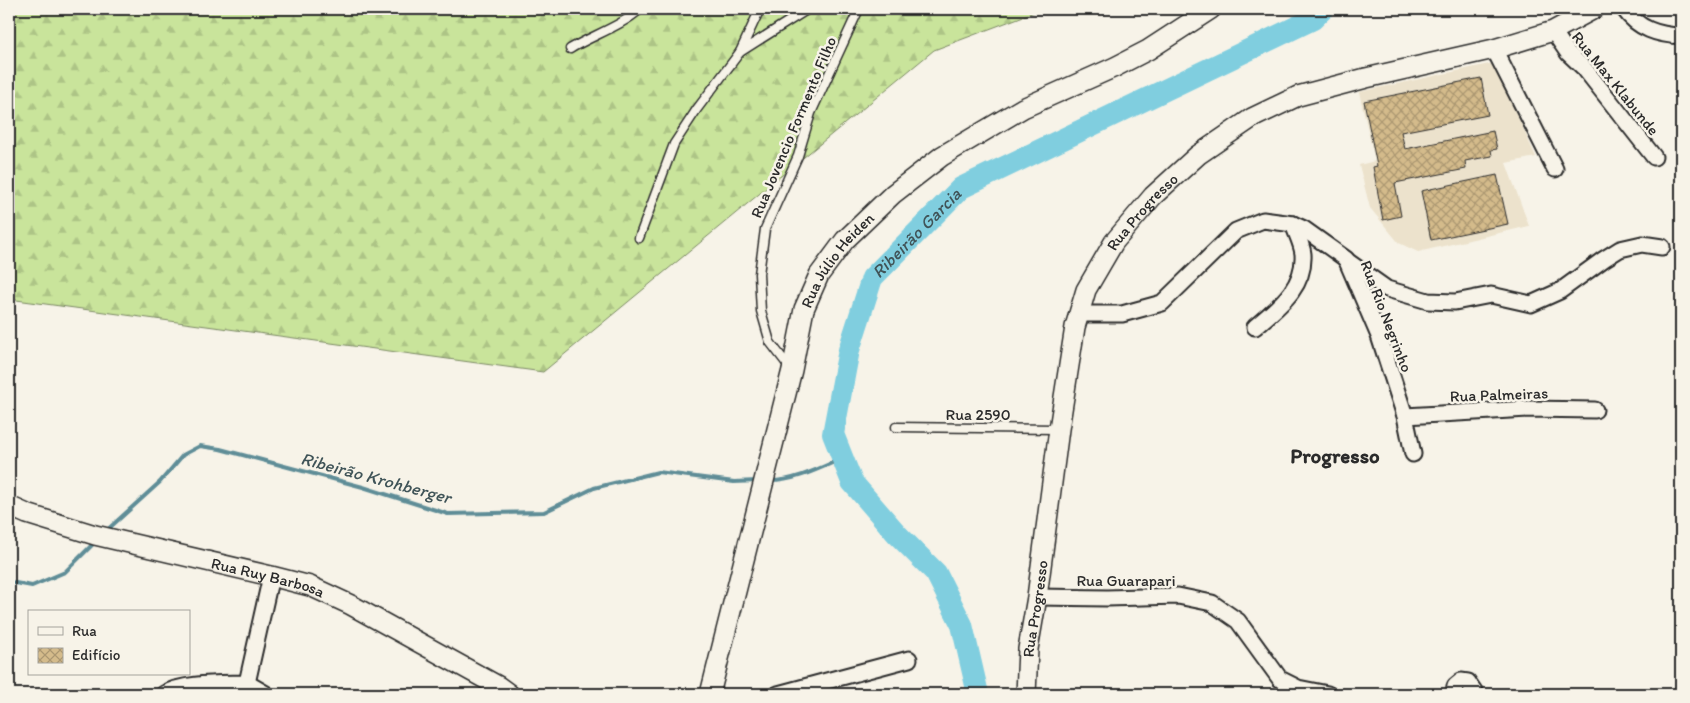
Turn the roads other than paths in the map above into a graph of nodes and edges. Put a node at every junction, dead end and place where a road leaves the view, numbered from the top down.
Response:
1 (640, 9) edge
2 (760, 9) edge
3 (808, 9) edge
4 (859, 9) edge
5 (1210, 9) edge
6 (1594, 9) edge
7 (1624, 9) edge
8 (1553, 31) junction
9 (1681, 36) edge
10 (570, 49) dead end
11 (1494, 49) junction
12 (740, 52) junction
13 (1654, 157) dead end
14 (1555, 169) dead end
15 (1293, 224) junction
16 (639, 238) dead end
17 (1662, 247) dead end
18 (1346, 259) junction
19 (1078, 314) junction
20 (1255, 327) dead end
21 (792, 370) junction
22 (1595, 410) dead end
23 (1405, 416) junction
24 (896, 427) dead end
25 (1059, 429) junction
26 (1413, 454) dead end
27 (9, 506) edge
28 (271, 576) junction
29 (1037, 597) junction
30 (909, 659) dead end
31 (247, 683) junction
32 (192, 690) edge
33 (164, 694) edge
34 (266, 694) edge
35 (509, 694) edge
36 (710, 694) edge
37 (778, 694) edge
38 (1026, 694) edge
39 (1328, 694) edge
40 (1454, 694) edge
41 (1476, 694) edge

1 - 10 lane
2 - 12 lane
3 - 12 lane
4 - 21 lane, Rua Jovencio Formento Filho
5 - 21 street, Rua Júlio Heiden
6 - 8 street, Rua Progresso
7 - 9 street
8 - 11 street, Rua Progresso
8 - 13 street, Rua Max Klabunde
11 - 14 street
11 - 19 street, Rua Progresso
12 - 16 lane
15 - 18 street, Rua Rio Negrinho
15 - 19 street, Rua Rio Negrinho
15 - 20 street
17 - 18 street
18 - 23 street, Rua Rio Negrinho
19 - 25 street, Rua Progresso
21 - 36 street, Rua Júlio Heiden
22 - 23 street, Rua Palmeiras
23 - 26 street, Rua Rio Negrinho
24 - 25 lane, Rua 2590
25 - 29 street, Rua Progresso
27 - 28 street, Rua Ruy Barbosa
28 - 31 street
28 - 35 street, Rua Ruy Barbosa
29 - 38 street, Rua Progresso
29 - 39 street, Rua Guarapari
30 - 37 street
31 - 32 street
31 - 34 street
32 - 33 street
40 - 41 street

